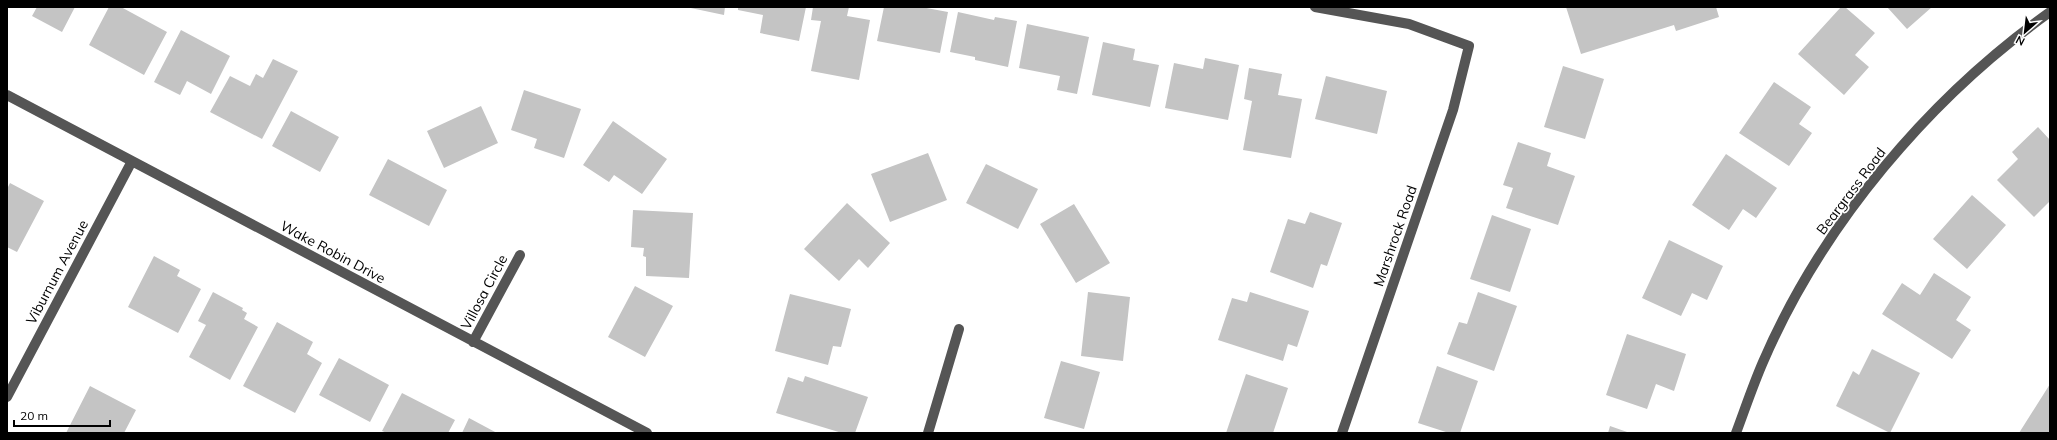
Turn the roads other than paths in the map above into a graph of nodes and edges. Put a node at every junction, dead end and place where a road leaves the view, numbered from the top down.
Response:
1 (1315, 7) edge
2 (2050, 12) edge
3 (7, 95) edge
4 (132, 161) junction
5 (520, 254) dead end
6 (959, 329) dead end
7 (473, 342) junction
8 (7, 397) edge
9 (647, 433) edge
10 (928, 433) edge
11 (1342, 433) edge
12 (1736, 433) edge

1 - 11 street, Marshrock Road
2 - 12 street, Beargrass Road
3 - 4 street, Wake Robin Drive
4 - 7 street, Wake Robin Drive
4 - 8 street, Viburnum Avenue
5 - 7 street, Villosa Circle
6 - 10 street
7 - 9 street, Wake Robin Drive

